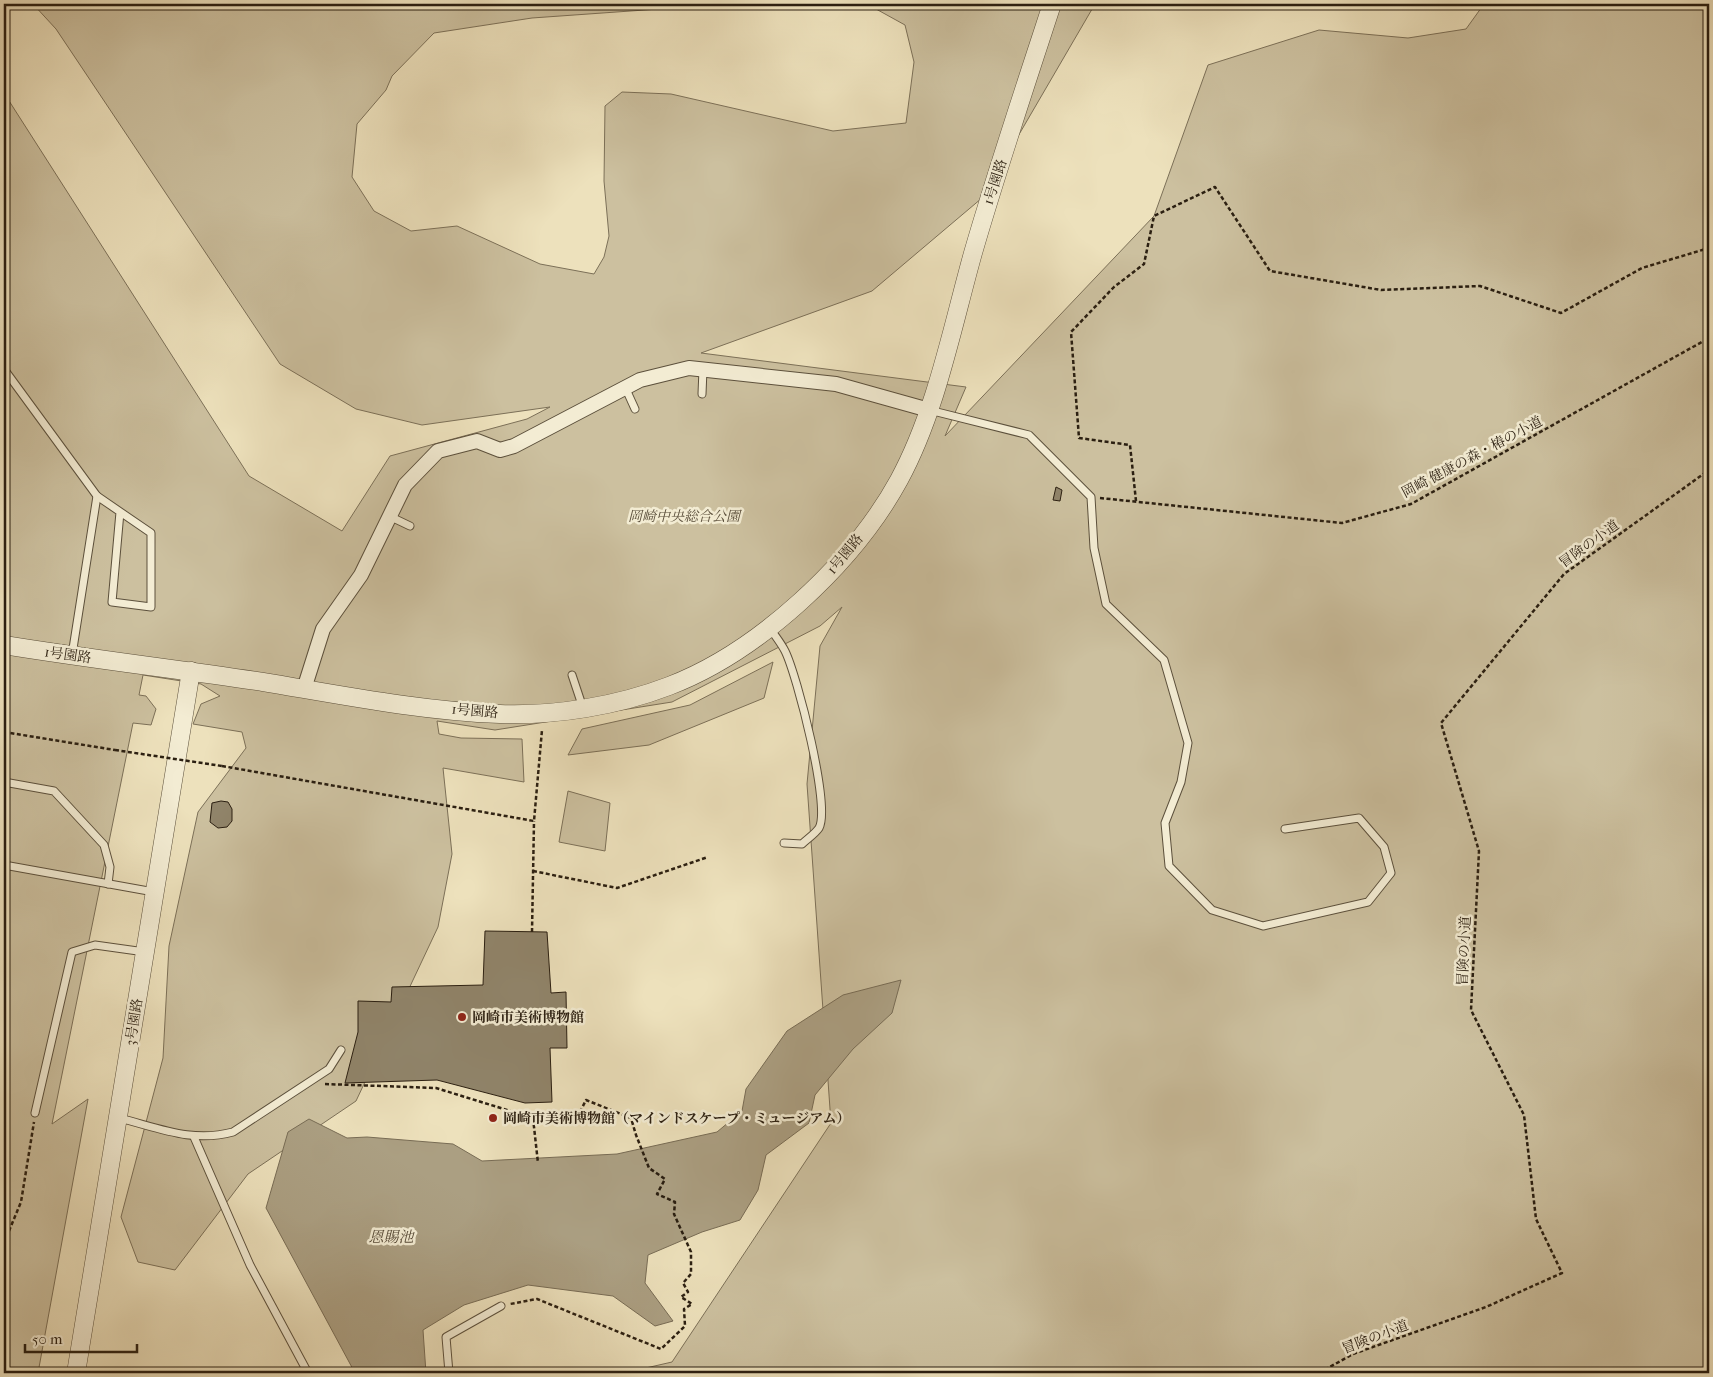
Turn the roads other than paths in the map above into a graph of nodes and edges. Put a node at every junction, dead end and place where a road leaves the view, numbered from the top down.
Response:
1 (1052, 4) edge
2 (4, 369) edge
3 (703, 369) junction
4 (626, 387) junction
5 (702, 394) dead end
6 (635, 409) dead end
7 (929, 410) junction
8 (97, 496) junction
9 (120, 512) junction
10 (389, 516) junction
11 (410, 526) dead end
12 (770, 628) junction
13 (4, 645) edge
14 (72, 656) junction
15 (191, 671) junction
16 (572, 675) dead end
17 (304, 689) junction
18 (583, 708) junction
19 (4, 782) edge
20 (1285, 829) dead end
21 (784, 843) dead end
22 (4, 865) edge
23 (108, 884) junction
24 (154, 892) junction
25 (146, 952) junction
26 (340, 1050) dead end
27 (35, 1113) road end
28 (119, 1118) junction
29 (194, 1137) junction
30 (501, 1306) road end
31 (76, 1373) edge
32 (308, 1373) edge
33 (449, 1373) edge

1 - 7 street, 1号園路
2 - 8 lane
3 - 4 street
3 - 5 lane
3 - 7 street
4 - 6 lane
4 - 10 street
7 - 12 street, 1号園路
7 - 20 lane
8 - 9 lane
8 - 14 lane
9 - 9 lane
10 - 11 lane
10 - 17 street
12 - 18 street, 1号園路
12 - 21 lane
13 - 14 street, 1号園路
14 - 15 street, 1号園路
15 - 17 street, 1号園路
15 - 24 street, 3号園路
16 - 18 lane
17 - 18 street, 1号園路
19 - 23 lane
22 - 23 lane
23 - 24 lane
24 - 25 street, 3号園路
25 - 27 lane
25 - 28 street, 3号園路
26 - 29 lane
28 - 29 lane
28 - 31 street, 3号園路
29 - 32 lane
30 - 33 lane

